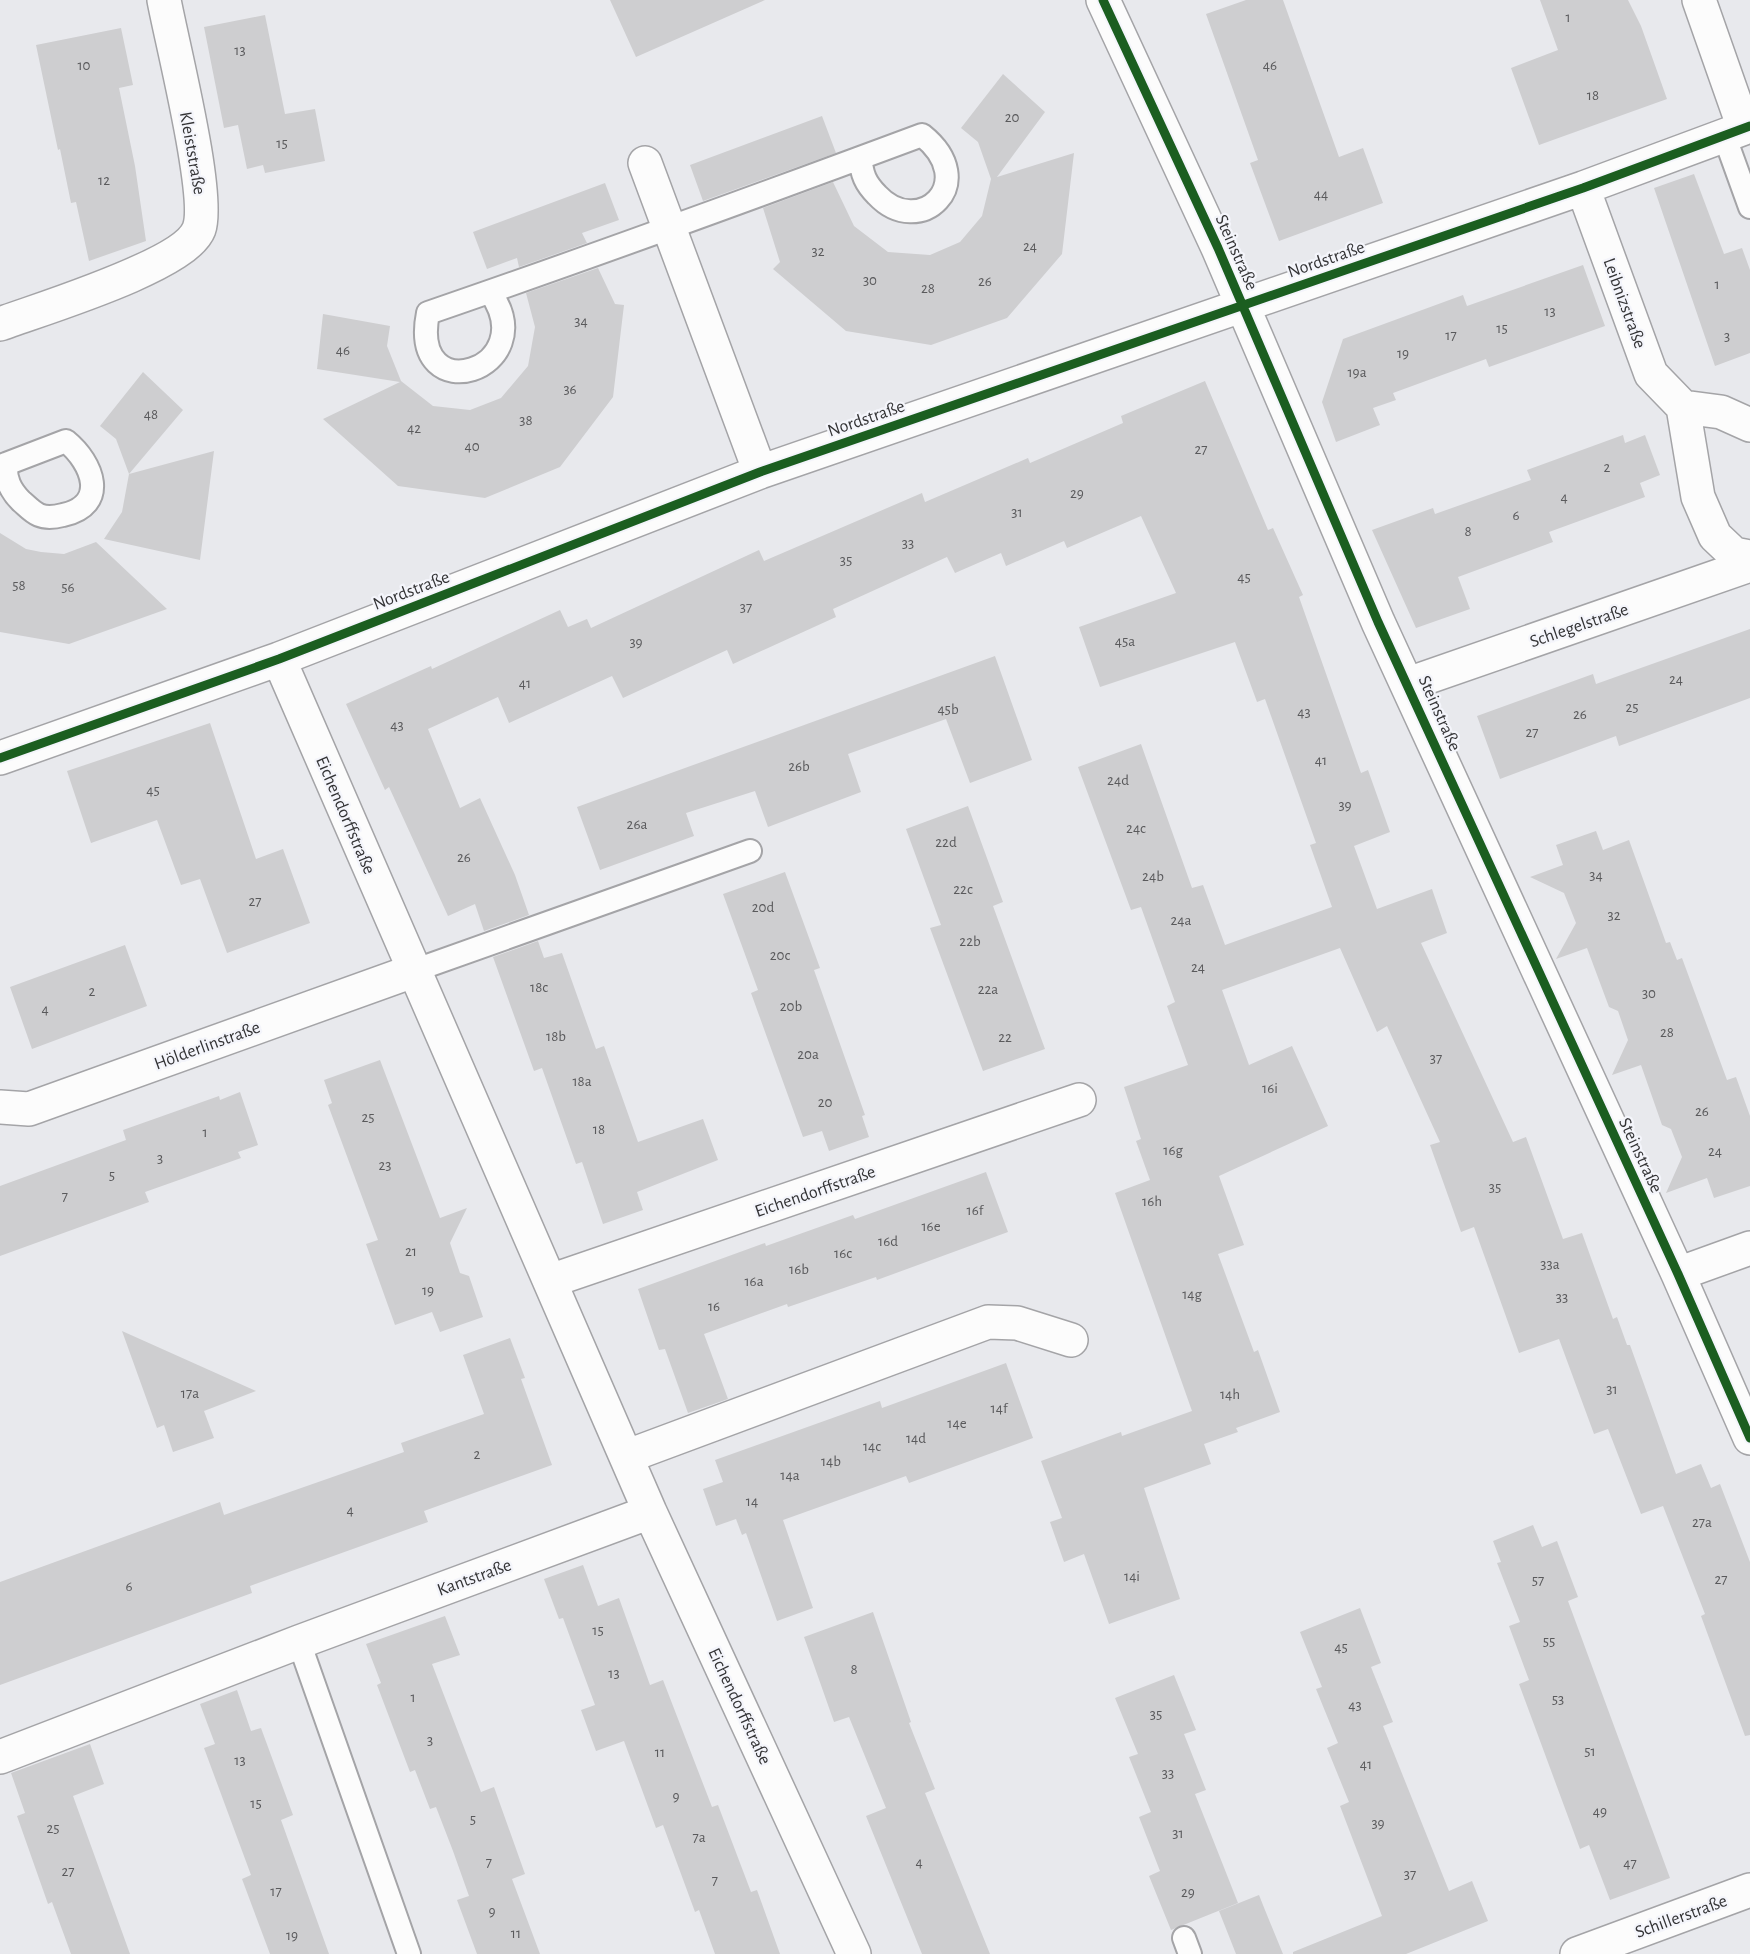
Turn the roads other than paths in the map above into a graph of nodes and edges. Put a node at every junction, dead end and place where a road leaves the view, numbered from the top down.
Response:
1 (164, 0) edge
2 (1103, 0) edge
3 (1699, 0) edge
4 (1740, 130) edge
5 (861, 158) dead end
6 (645, 163) dead end
7 (1583, 188) junction
8 (1750, 207) edge
9 (670, 230) junction
10 (490, 292) dead end
11 (1242, 305) junction
12 (0, 324) edge
13 (1683, 407) junction
14 (1750, 425) edge
15 (760, 472) junction
16 (1750, 557) edge
17 (1750, 565) edge
18 (279, 659) junction
19 (1408, 684) junction
20 (0, 758) edge
21 (750, 851) dead end
22 (413, 971) junction
23 (1079, 1100) dead end
24 (0, 1107) edge
25 (1750, 1248) edge
26 (1678, 1274) junction
27 (550, 1281) junction
28 (1071, 1341) dead end
29 (1750, 1438) edge
30 (628, 1456) junction
31 (650, 1512) junction
32 (298, 1642) junction
33 (0, 1757) edge
34 (1750, 1890) edge
35 (409, 1954) edge
36 (854, 1954) edge
37 (1577, 1954) edge

1 - 12 street, Kleiststraße
2 - 11 street, Steinstraße
3 - 4 street
4 - 7 street, Nordstraße
4 - 8 lane
5 - 9 lane
6 - 9 street
7 - 11 street, Nordstraße
7 - 13 street, Leibnizstraße
9 - 10 lane
9 - 15 street
11 - 15 street, Nordstraße
11 - 19 street, Steinstraße
13 - 14 street
13 - 16 street
15 - 18 street, Nordstraße
17 - 19 street, Schlegelstraße
18 - 20 street, Nordstraße
18 - 22 street, Eichendorffstraße
19 - 26 street, Steinstraße
21 - 22 lane
22 - 24 street, Hölderlinstraße
22 - 27 street, Eichendorffstraße
23 - 27 street, Eichendorffstraße
25 - 26 street
26 - 29 street, Steinstraße
27 - 30 street, Eichendorffstraße
28 - 30 street
30 - 31 street, Eichendorffstraße
31 - 32 street, Kantstraße
31 - 36 street, Eichendorffstraße
32 - 33 street, Kantstraße
32 - 35 lane
34 - 37 street, Schillerstraße

